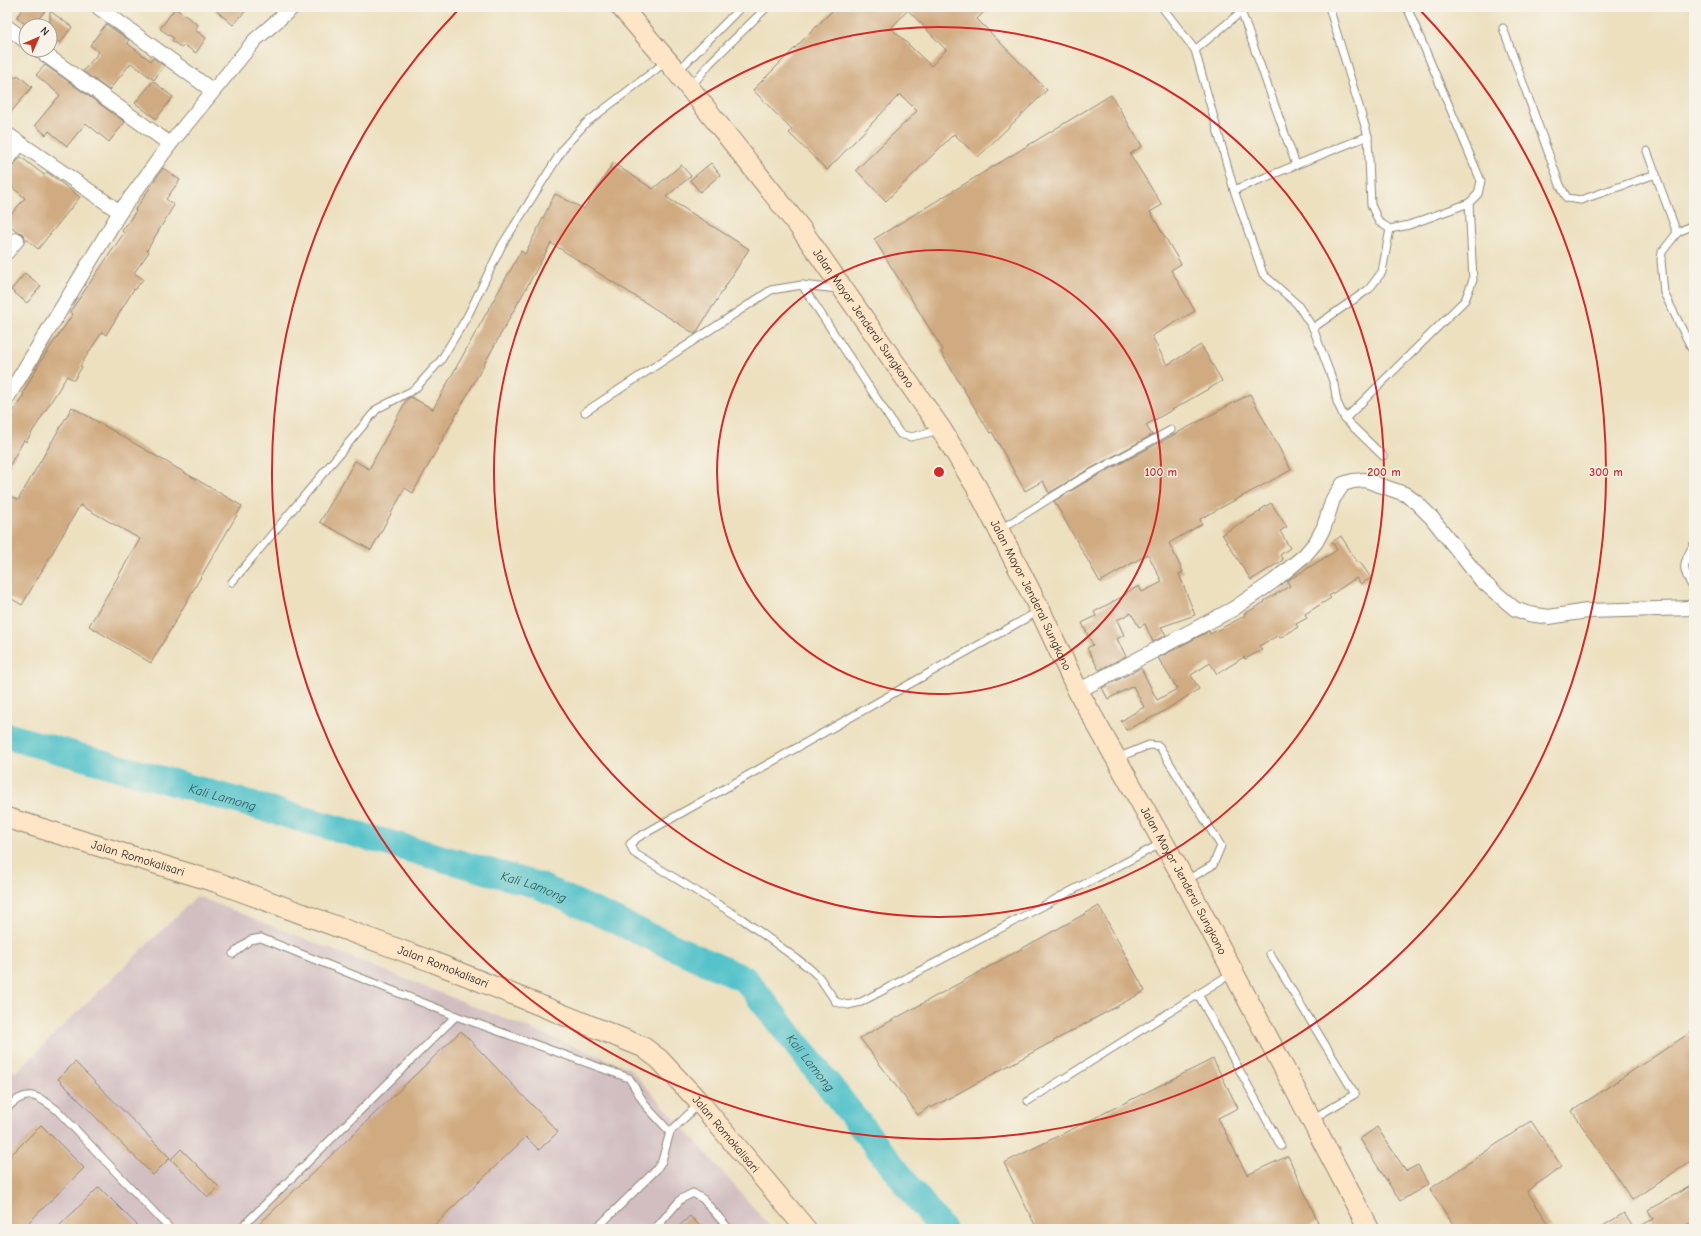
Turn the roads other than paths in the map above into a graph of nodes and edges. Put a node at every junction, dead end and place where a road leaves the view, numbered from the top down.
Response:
1 (98, 7) edge
2 (293, 7) edge
3 (621, 7) edge
4 (741, 7) edge
5 (767, 7) edge
6 (1329, 7) edge
7 (1407, 7) edge
8 (1165, 8) edge
9 (1244, 9) edge
10 (7, 27) edge
11 (1503, 28) dead end
12 (18, 35) edge
13 (1195, 50) junction
14 (50, 58) edge
15 (672, 67) junction
16 (690, 88) junction
17 (213, 91) junction
18 (7, 134) edge
19 (1368, 136) junction
20 (20, 144) junction
21 (170, 144) junction
22 (1647, 151) dead end
23 (7, 160) edge
24 (1296, 165) junction
25 (1656, 174) junction
26 (1234, 190) junction
27 (1469, 203) junction
28 (120, 212) junction
29 (1694, 224) edge
30 (1390, 229) junction
31 (1676, 233) junction
32 (17, 240) dead end
33 (7, 252) edge
34 (802, 285) junction
35 (844, 290) junction
36 (1313, 328) junction
37 (1694, 353) edge
38 (7, 398) edge
39 (585, 412) dead end
40 (1345, 419) junction
41 (941, 430) junction
42 (1171, 430) dead end
43 (1383, 456) dead end
44 (999, 530) junction
45 (1694, 544) edge
46 (232, 582) dead end
47 (1694, 589) edge
48 (1694, 608) edge
49 (1040, 610) junction
50 (1078, 691) junction
51 (1116, 758) junction
52 (7, 818) edge
53 (1162, 843) junction
54 (1185, 881) junction
55 (233, 954) dead end
56 (1270, 954) dead end
57 (1234, 972) junction
58 (1198, 994) junction
59 (456, 1016) junction
60 (1028, 1100) dead end
61 (700, 1103) junction
62 (7, 1108) edge
63 (1311, 1120) junction
64 (670, 1132) junction
65 (1281, 1146) dead end
66 (170, 1229) edge
67 (240, 1229) edge
68 (596, 1229) edge
69 (655, 1229) edge
70 (729, 1229) edge
71 (806, 1229) edge
72 (1369, 1229) edge

1 - 17 street
2 - 17 street
3 - 15 main road, Jalan Mayor Jenderal Sungkono
4 - 15 lane
5 - 16 lane
6 - 19 lane
7 - 27 lane
8 - 13 lane
9 - 13 lane
9 - 24 lane
10 - 12 street
11 - 25 lane
13 - 26 lane
14 - 21 street
15 - 16 main road, Jalan Mayor Jenderal Sungkono
15 - 46 lane
16 - 35 main road, Jalan Mayor Jenderal Sungkono
17 - 21 street
18 - 20 street
19 - 24 lane
19 - 30 lane
20 - 23 street
20 - 28 street
21 - 28 street
22 - 25 lane
24 - 26 lane
25 - 31 lane
26 - 36 lane
27 - 30 lane
27 - 40 lane
28 - 38 street
29 - 31 lane
30 - 36 lane
31 - 37 lane
32 - 33 street
34 - 35 lane
34 - 39 lane
34 - 41 lane
35 - 41 main road, Jalan Mayor Jenderal Sungkono
36 - 40 lane
40 - 43 lane
41 - 44 main road, Jalan Mayor Jenderal Sungkono
42 - 44 lane
44 - 49 main road, Jalan Mayor Jenderal Sungkono
45 - 47 lane
48 - 50 street
49 - 50 main road, Jalan Mayor Jenderal Sungkono
49 - 53 lane
50 - 51 main road, Jalan Mayor Jenderal Sungkono
51 - 53 main road, Jalan Mayor Jenderal Sungkono
51 - 54 lane
52 - 61 main road, Jalan Romokalisari
53 - 54 main road, Jalan Mayor Jenderal Sungkono
54 - 57 main road, Jalan Mayor Jenderal Sungkono
55 - 59 lane
56 - 63 lane
57 - 58 lane
57 - 63 main road, Jalan Mayor Jenderal Sungkono
58 - 60 lane
58 - 65 lane
59 - 64 lane
59 - 67 lane
61 - 64 lane
61 - 71 main road, Jalan Romokalisari
62 - 66 lane
63 - 72 main road, Jalan Mayor Jenderal Sungkono
64 - 68 lane
69 - 70 lane

